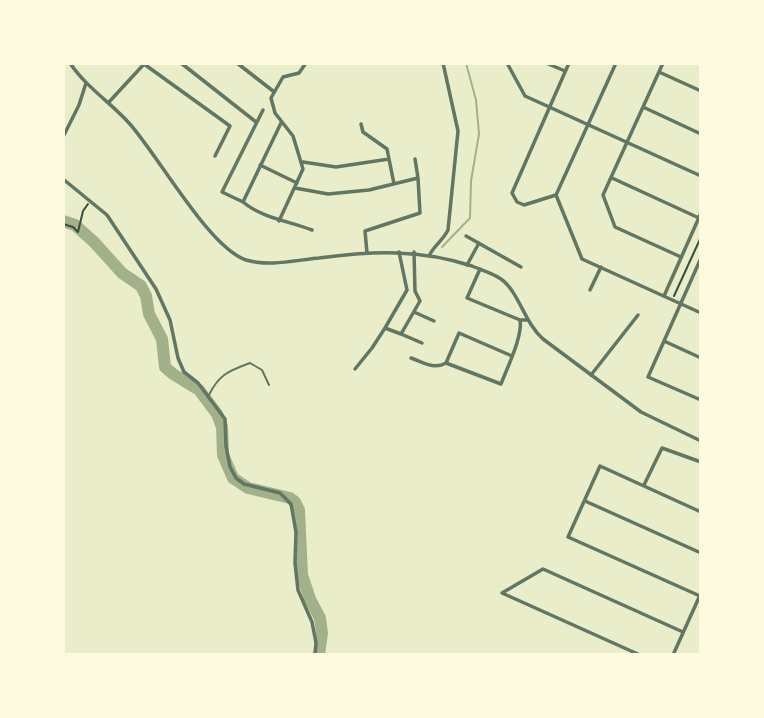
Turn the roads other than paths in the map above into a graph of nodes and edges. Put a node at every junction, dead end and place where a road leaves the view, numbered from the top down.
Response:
1 (70, 63) edge
2 (181, 63) edge
3 (238, 63) edge
4 (306, 63) edge
5 (443, 63) edge
6 (507, 63) edge
7 (547, 63) edge
8 (569, 63) edge
9 (616, 63) edge
10 (663, 63) edge
11 (145, 64) edge
12 (565, 71) junction
13 (659, 72) junction
14 (87, 81) junction
15 (701, 91) edge
16 (273, 92) junction
17 (109, 102) junction
18 (643, 107) junction
19 (549, 108) junction
20 (263, 110) dead end
21 (256, 122) junction
22 (282, 122) junction
23 (361, 124) dead end
24 (588, 125) junction
25 (701, 134) edge
26 (63, 137) edge
27 (627, 143) junction
28 (215, 156) dead end
29 (389, 159) junction
30 (415, 159) dead end
31 (303, 162) junction
32 (260, 165) junction
33 (701, 176) edge
34 (418, 177) junction
35 (611, 178) junction
36 (63, 179) edge
37 (394, 184) junction
38 (296, 185) junction
39 (556, 195) junction
40 (243, 202) junction
41 (700, 216) edge
42 (279, 221) junction
43 (312, 230) dead end
44 (466, 236) dead end
45 (479, 243) junction
46 (399, 252) junction
47 (414, 252) junction
48 (367, 253) junction
49 (430, 254) junction
50 (681, 257) junction
51 (701, 258) edge
52 (467, 265) junction
53 (700, 265) edge
54 (521, 267) dead end
55 (601, 267) junction
56 (480, 270) junction
57 (590, 290) dead end
58 (664, 296) junction
59 (682, 304) junction
60 (414, 312) junction
61 (701, 313) edge
62 (638, 315) dead end
63 (520, 320) junction
64 (527, 320) junction
65 (434, 321) dead end
66 (385, 328) junction
67 (401, 334) junction
68 (664, 341) junction
69 (422, 343) dead end
70 (512, 356) junction
71 (411, 358) dead end
72 (701, 358) edge
73 (446, 363) junction
74 (355, 369) dead end
75 (591, 375) junction
76 (270, 385) dead end
77 (209, 396) junction
78 (701, 400) edge
79 (701, 440) edge
80 (701, 462) edge
81 (644, 486) junction
82 (584, 501) junction
83 (701, 512) edge
84 (701, 554) edge
85 (700, 594) edge
86 (683, 632) junction
87 (316, 655) edge
88 (640, 655) edge
89 (673, 655) edge

1 - 14 street
2 - 21 street
3 - 16 street
4 - 16 street
5 - 49 street
6 - 19 street
7 - 12 street
8 - 12 street
9 - 24 street
10 - 13 street
11 - 17 street
11 - 28 street
12 - 19 street
13 - 15 street
13 - 18 street
14 - 17 street
14 - 26 street
16 - 22 street
17 - 48 street
18 - 25 street
18 - 27 street
19 - 24 street
19 - 39 street
20 - 21 street
21 - 40 street
22 - 31 street
22 - 32 street
23 - 29 street
24 - 27 street
24 - 39 street
27 - 33 street
27 - 35 street
29 - 31 street
29 - 37 street
30 - 34 street
31 - 38 street
32 - 38 street
32 - 40 street
34 - 37 street
34 - 48 street
35 - 41 street
35 - 50 street
36 - 77 street
37 - 38 street
38 - 42 street
39 - 55 street
40 - 42 street
41 - 50 street
42 - 43 street
44 - 45 street
45 - 52 street
45 - 54 street
46 - 47 street
46 - 48 street
46 - 66 street
47 - 49 street
47 - 60 street
49 - 52 street
50 - 58 street
51 - 53 street
52 - 56 street
53 - 59 street
55 - 57 street
55 - 58 street
56 - 63 street
56 - 64 street
58 - 59 street
59 - 61 street
59 - 68 street
60 - 65 street
60 - 67 street
62 - 75 street
63 - 64 street
63 - 70 street
64 - 75 street
66 - 67 street
66 - 74 street
67 - 69 street
68 - 72 street
68 - 78 street
70 - 73 street
70 - 73 street
71 - 73 street
75 - 79 street
76 - 77 lane
77 - 87 street
80 - 81 street
81 - 82 street
81 - 83 street
82 - 84 street
82 - 85 street
85 - 86 street
86 - 88 street
86 - 89 street

